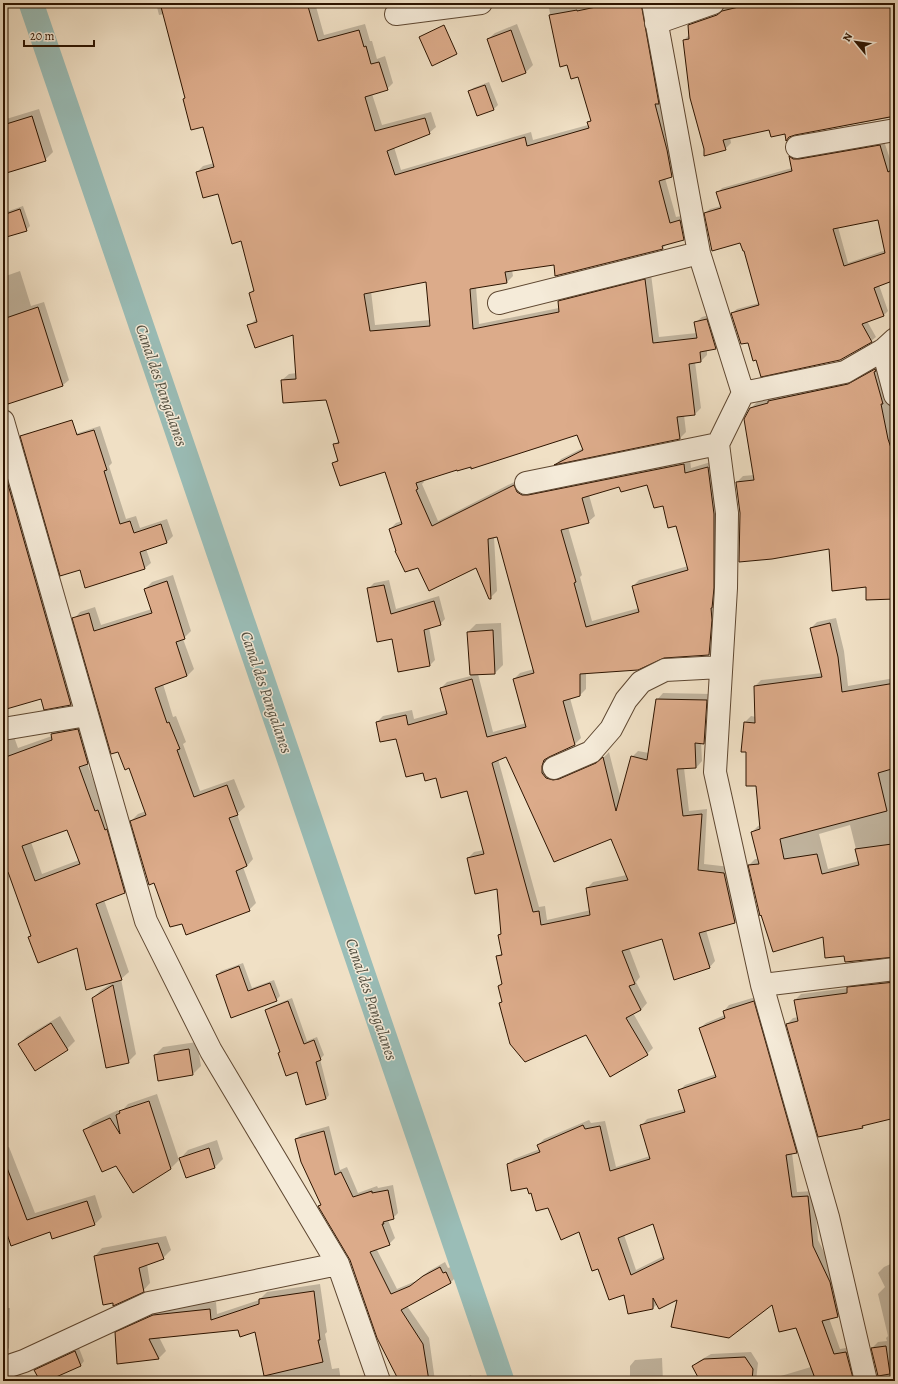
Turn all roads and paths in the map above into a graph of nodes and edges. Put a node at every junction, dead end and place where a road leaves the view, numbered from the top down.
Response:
1 (481, 3) edge
2 (713, 3) edge
3 (655, 13) edge
4 (396, 14) dead end
5 (895, 130) edge
6 (797, 147) dead end
7 (699, 253) junction
8 (500, 302) dead end
9 (889, 344) edge
10 (743, 393) junction
11 (895, 395) edge
12 (4, 425) edge
13 (718, 444) junction
14 (526, 483) dead end
15 (720, 667) junction
16 (87, 715) junction
17 (3, 729) edge
18 (554, 768) dead end
19 (895, 969) edge
20 (762, 985) junction
21 (338, 1264) junction
22 (3, 1368) edge
23 (22, 1371) edge
24 (379, 1381) edge
25 (866, 1381) edge

1 - 4 street
2 - 3 street
3 - 7 street
5 - 6 street
7 - 8 street
7 - 10 street
9 - 10 street
9 - 11 street
10 - 13 street
12 - 16 street
13 - 14 street
13 - 15 street
15 - 18 street
15 - 20 street
16 - 17 street
16 - 21 street
19 - 20 street
20 - 25 street
21 - 23 street
21 - 24 street
22 - 23 street

